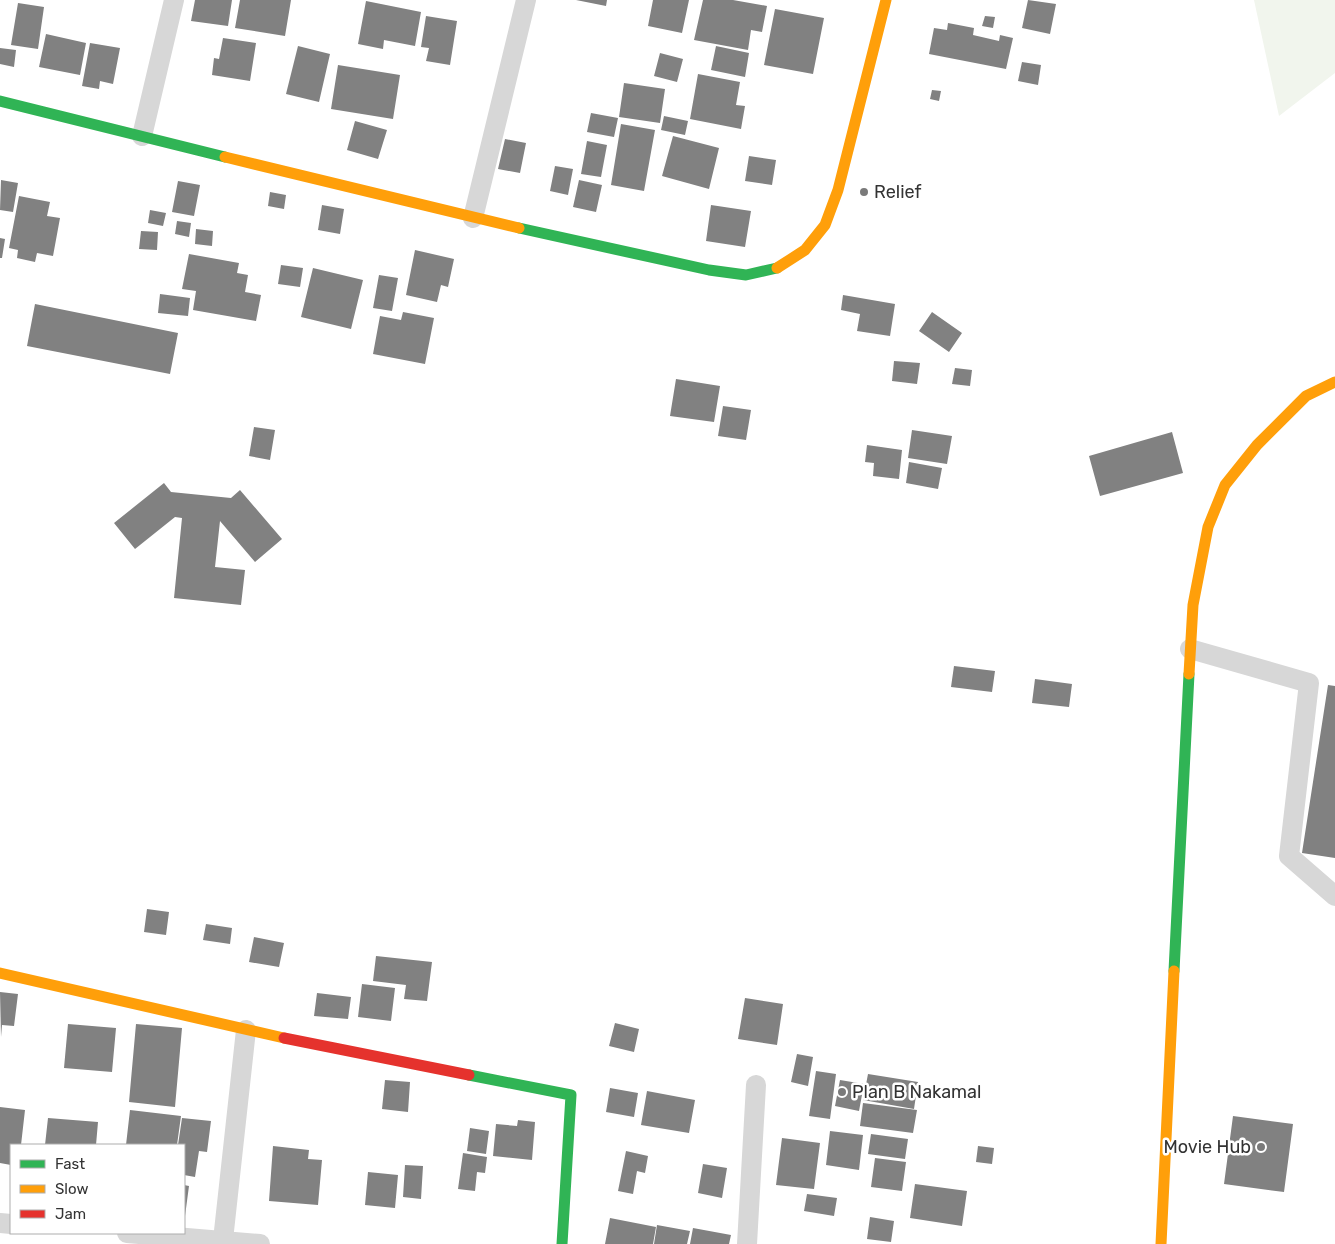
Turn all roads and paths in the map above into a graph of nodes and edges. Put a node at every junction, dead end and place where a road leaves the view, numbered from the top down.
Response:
1 (174, 0) edge
2 (526, 0) edge
3 (886, 0) edge
4 (0, 101) edge
5 (142, 136) junction
6 (473, 218) junction
7 (1335, 382) edge
8 (1190, 649) junction
9 (1335, 896) edge
10 (0, 973) edge
11 (246, 1030) junction
12 (756, 1085) dead end
13 (141, 1234) edge
14 (223, 1240) junction
15 (260, 1244) edge
16 (562, 1244) edge
17 (747, 1244) edge
18 (1161, 1244) edge

1 - 5 street
2 - 6 street
3 - 6 street
4 - 5 street
5 - 6 street
7 - 8 street
8 - 9 street
8 - 18 street
10 - 11 street
11 - 14 street
11 - 16 street
12 - 17 street
13 - 14 street
14 - 15 street

